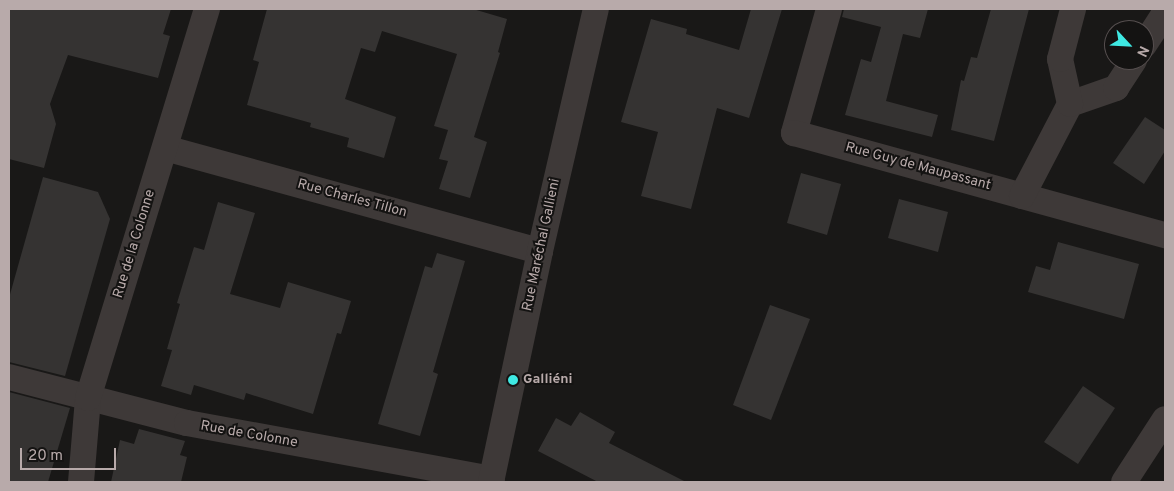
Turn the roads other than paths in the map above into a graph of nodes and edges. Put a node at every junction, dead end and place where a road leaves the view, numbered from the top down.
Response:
1 (207, 9) edge
2 (596, 9) edge
3 (829, 9) edge
4 (1073, 9) edge
5 (1165, 13) edge
6 (1154, 30) edge
7 (1128, 70) edge
8 (1070, 104) junction
9 (165, 148) junction
10 (1022, 196) junction
11 (1165, 235) edge
12 (540, 251) junction
13 (9, 377) edge
14 (88, 398) junction
15 (1165, 419) edge
16 (492, 481) edge
17 (81, 482) edge
18 (1124, 482) edge

1 - 9 street, Rue de la Colonne
2 - 12 street, Rue Maréchal Gallieni
3 - 10 street, Rue Guy de Maupassant
4 - 8 street
5 - 6 street
7 - 8 street
8 - 10 street
9 - 12 street, Rue Charles Tillon
9 - 14 street, Rue de la Colonne
10 - 11 street, Rue Guy de Maupassant
12 - 16 street, Rue Maréchal Gallieni
13 - 14 street, Rue de Colonne
14 - 16 street, Rue de Colonne
14 - 17 street, Rue de la Colonne
15 - 18 street

